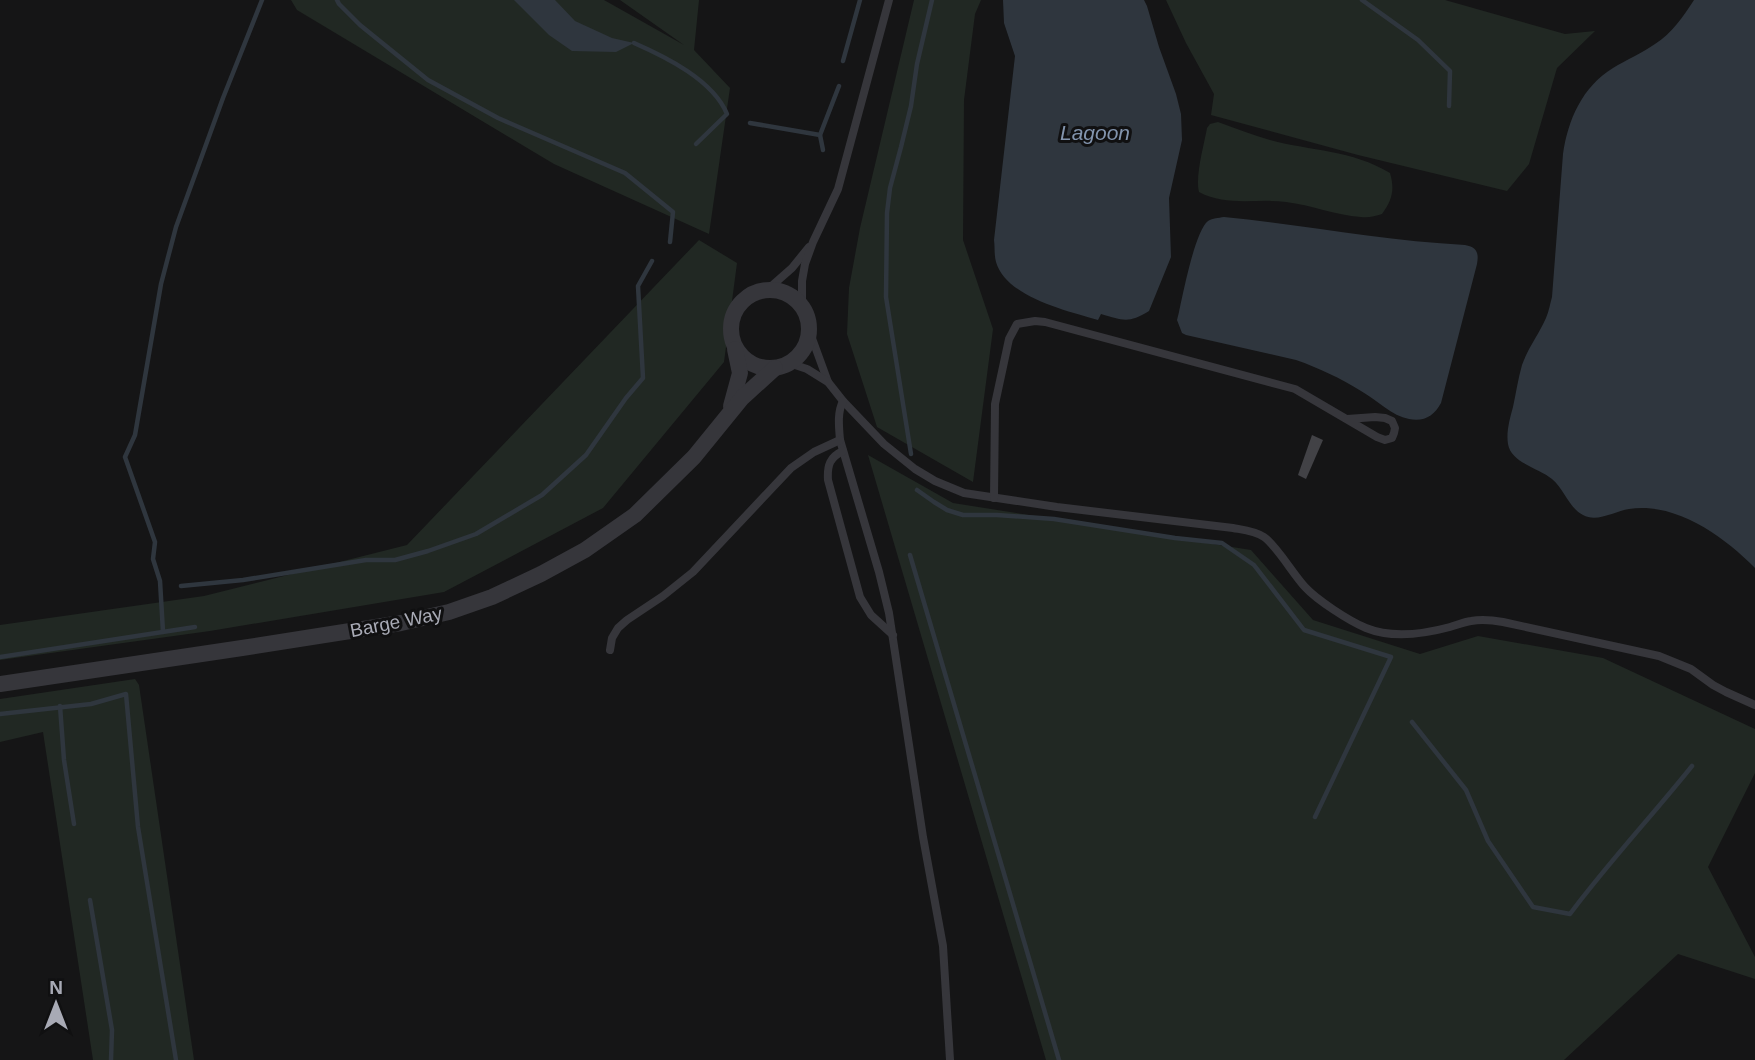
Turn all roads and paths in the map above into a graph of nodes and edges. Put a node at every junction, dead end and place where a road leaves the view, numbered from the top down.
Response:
1 (889, 0) edge
2 (813, 242) junction
3 (767, 290) junction
4 (802, 306) junction
5 (809, 330) junction
6 (734, 346) junction
7 (782, 366) junction
8 (828, 382) junction
9 (843, 401) junction
10 (728, 415) junction
11 (1347, 419) junction
12 (840, 440) junction
13 (843, 451) junction
14 (994, 498) junction
15 (893, 635) junction
16 (610, 650) dead end
17 (0, 684) edge
18 (1755, 705) edge
19 (950, 1060) edge

1 - 2 lane
2 - 3 lane
2 - 4 lane
3 - 4 street
3 - 6 street
4 - 5 street
5 - 7 street
5 - 8 lane
6 - 7 street
6 - 10 street, Barge Way
7 - 8 lane
7 - 10 street, Barge Way
8 - 9 lane
9 - 12 lane
9 - 14 lane
10 - 17 street, Barge Way
11 - 11 lane
11 - 14 lane
12 - 13 lane
12 - 16 lane
13 - 15 lane
13 - 15 lane
14 - 18 lane
15 - 19 lane

